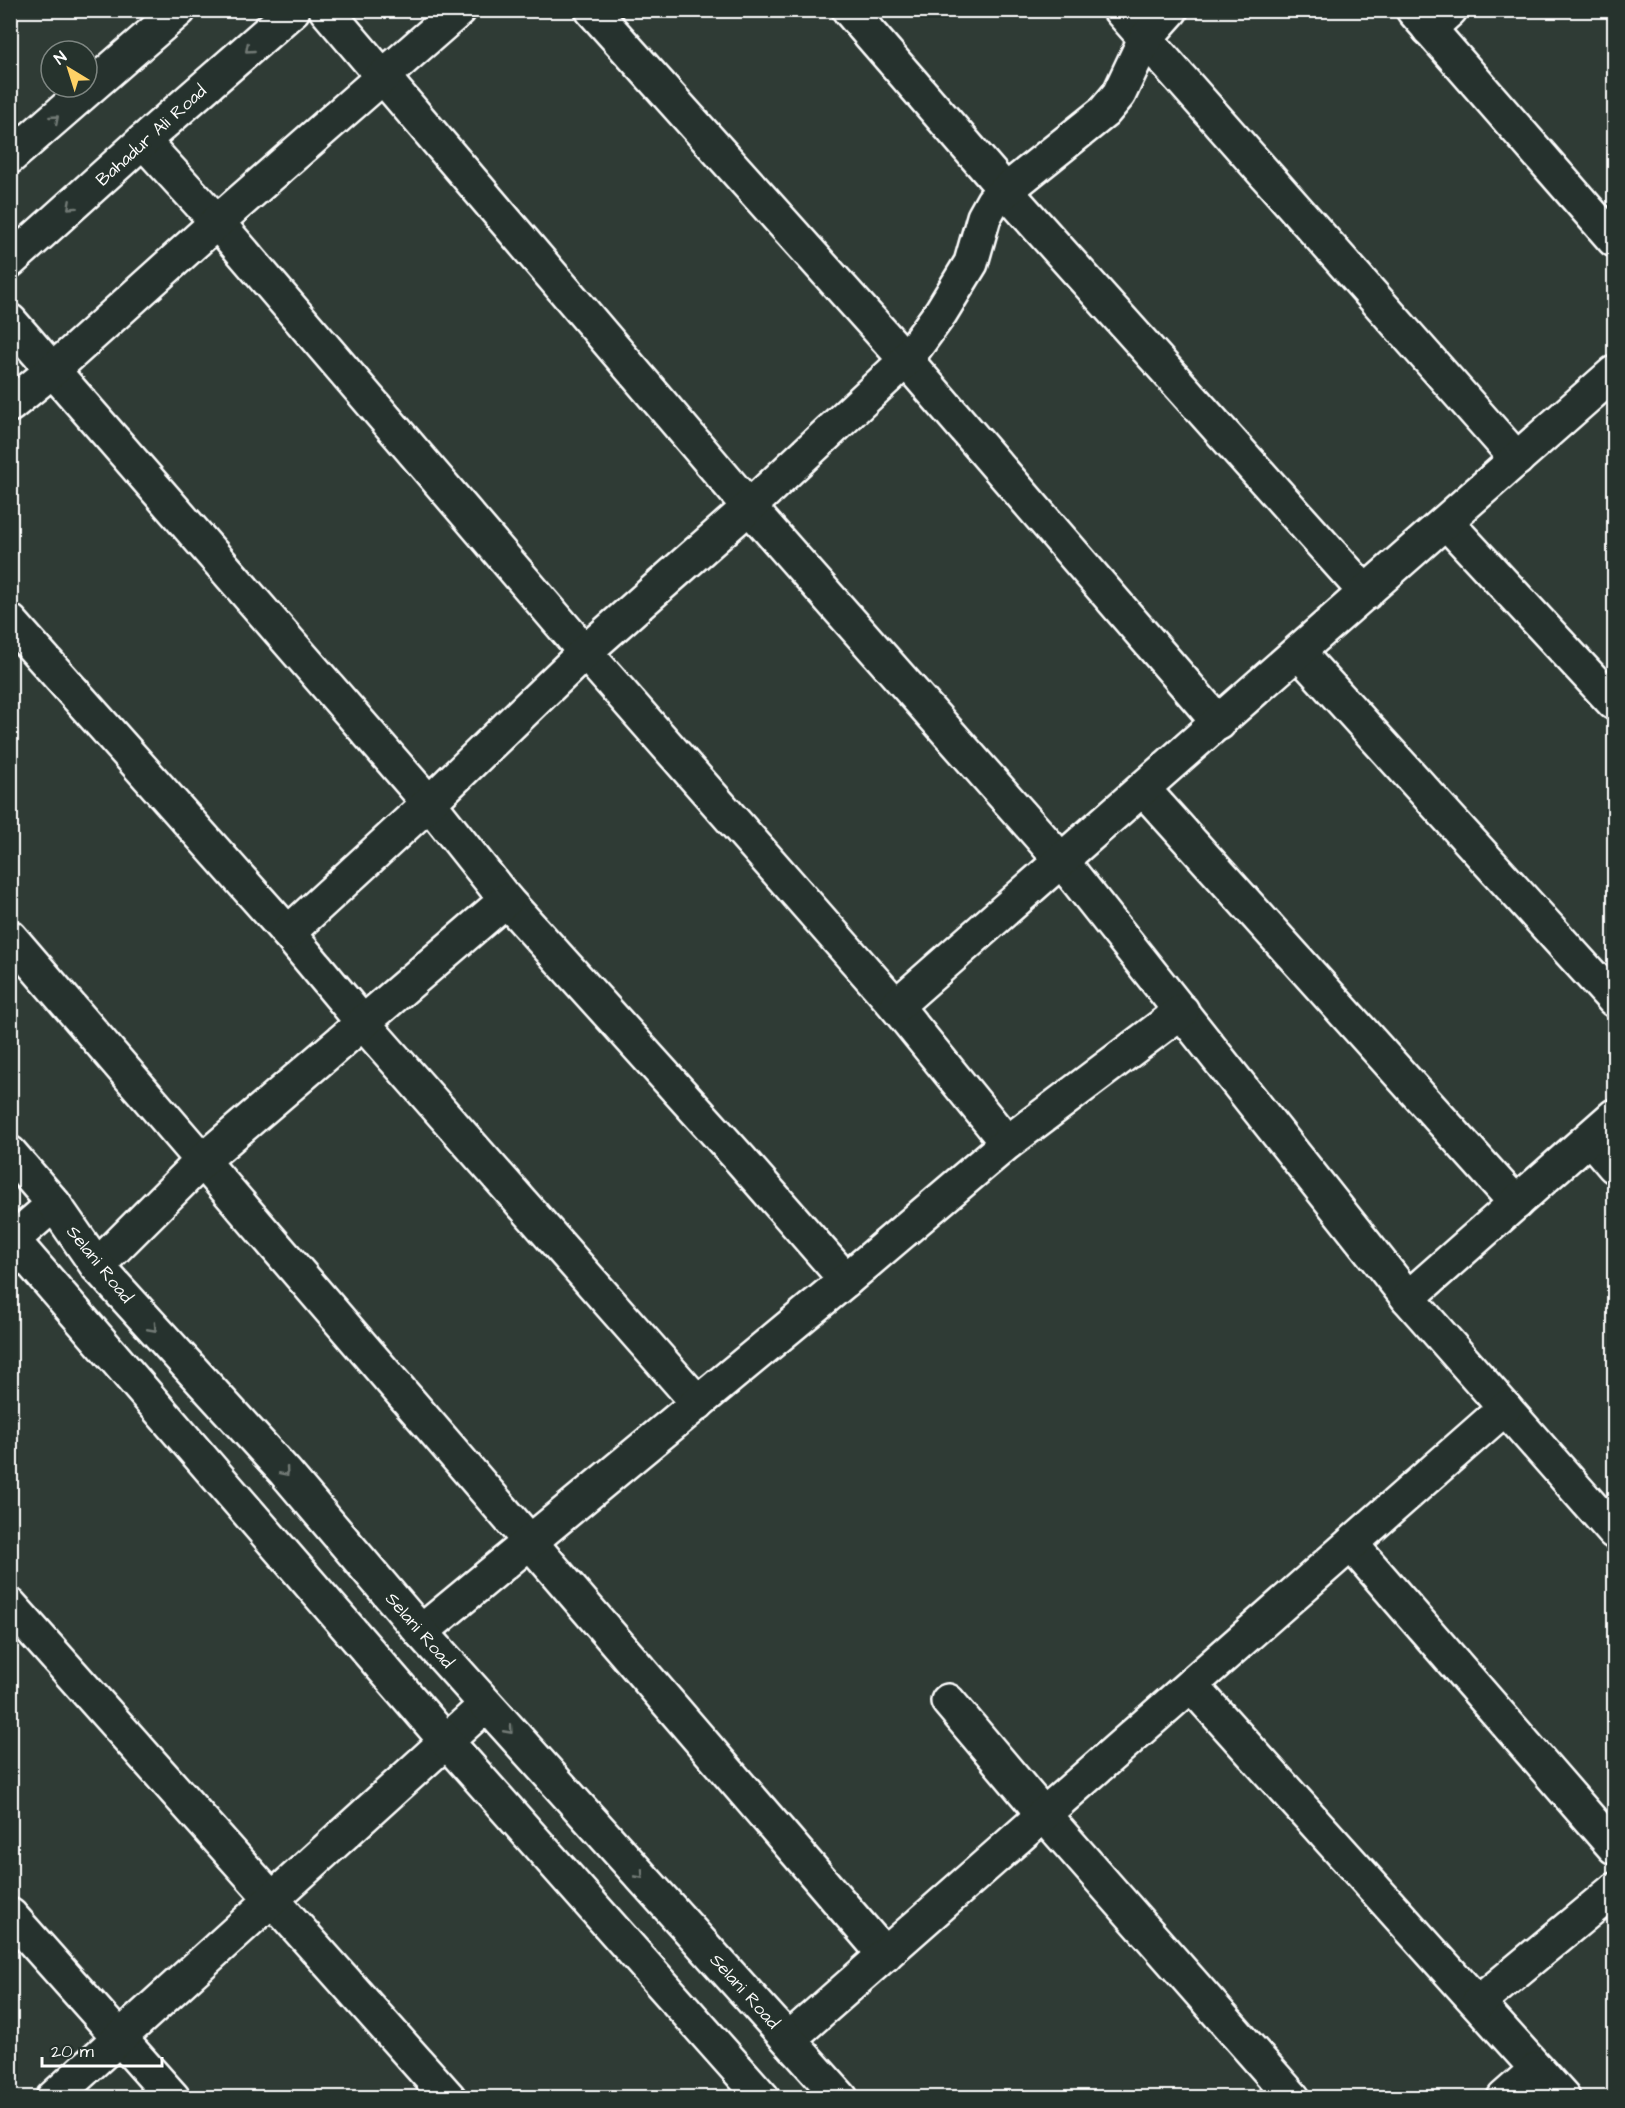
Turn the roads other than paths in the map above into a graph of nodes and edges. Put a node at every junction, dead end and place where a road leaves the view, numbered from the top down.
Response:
1 (179, 10) edge
2 (293, 10) edge
3 (326, 10) edge
4 (459, 10) edge
5 (592, 10) edge
6 (849, 10) edge
7 (1120, 10) edge
8 (1171, 10) edge
9 (1431, 17) edge
10 (1145, 39) junction
11 (382, 77) junction
12 (143, 141) junction
13 (10, 157) edge
14 (1005, 190) junction
15 (217, 222) junction
16 (1614, 240) edge
17 (10, 261) edge
18 (10, 321) edge
19 (906, 360) junction
20 (53, 370) junction
21 (1614, 373) edge
22 (10, 405) edge
23 (1517, 459) junction
24 (749, 507) junction
25 (1446, 522) junction
26 (1366, 593) junction
27 (10, 621) edge
28 (585, 652) junction
29 (1299, 653) junction
30 (1614, 703) edge
31 (1219, 723) junction
32 (1143, 789) junction
33 (429, 804) junction
34 (1061, 860) junction
35 (506, 900) junction
36 (288, 933) junction
37 (10, 937) edge
38 (1614, 1000) edge
39 (896, 1006) junction
40 (1182, 1011) junction
41 (363, 1023) junction
42 (1614, 1116) edge
43 (1590, 1138) junction
44 (1007, 1143) junction
45 (10, 1153) edge
46 (204, 1160) junction
47 (1614, 1166) edge
48 (1516, 1203) junction
49 (54, 1204) junction
50 (11, 1240) edge
51 (97, 1266) junction
52 (846, 1280) junction
53 (1408, 1299) junction
54 (698, 1403) junction
55 (1505, 1408) junction
56 (1614, 1532) edge
57 (530, 1541) junction
58 (1351, 1544) junction
59 (10, 1605) edge
60 (421, 1632) junction
61 (1191, 1685) junction
62 (948, 1701) dead end
63 (486, 1705) junction
64 (446, 1741) junction
65 (1044, 1815) junction
66 (1614, 1847) edge
67 (1614, 1890) edge
68 (272, 1900) junction
69 (10, 1915) edge
70 (885, 1955) junction
71 (1478, 2003) junction
72 (119, 2037) junction
73 (789, 2039) junction
74 (1537, 2069) junction
75 (53, 2097) edge
76 (173, 2097) edge
77 (449, 2097) edge
78 (763, 2097) edge
79 (841, 2097) edge
80 (1293, 2097) edge
81 (1504, 2097) edge
82 (1563, 2097) edge

13 -> 1 street
2 -> 12 street, Bahadur Ali Road
3 - 11 street
4 - 11 street
5 - 19 street
6 - 14 street
7 - 10 street
8 - 10 street
9 - 16 street
10 - 14 street
10 - 23 street
11 - 15 street
11 - 24 street
12 - 15 street
12 -> 17 street, Bahadur Ali Road
14 - 19 street
14 - 26 street
15 - 20 street
15 - 28 street
18 - 20 street
19 - 24 street
19 - 31 street
20 - 22 street
20 - 33 street
21 - 23 street
23 - 25 street
24 - 28 street
24 - 34 street
25 - 26 street
25 - 30 street
26 - 29 street
27 - 36 street
28 - 33 street
28 - 39 street
29 - 31 street
29 - 38 street
31 - 32 street
32 - 34 street
32 - 48 street
33 - 35 street
33 - 36 street
34 - 39 street
34 - 40 street
35 - 41 street
35 - 52 street
36 - 41 street
37 - 46 street
39 - 44 street
40 - 44 street
40 - 53 street
41 - 46 street
41 - 54 street
42 - 43 street
43 - 47 street
43 - 48 street
44 - 52 street
45 - 49 street, Selani Road
46 - 51 street
46 - 57 street
48 - 53 street
49 - 50 street
49 - 51 street, Selani Road
50 - 64 street
51 -> 60 street, Selani Road
52 - 54 street
53 - 55 street
54 - 57 street
55 - 56 street
55 - 58 street
57 - 60 street
57 - 70 street
58 - 61 street
58 - 66 street
59 - 68 street
60 - 63 street, Selani Road
61 - 65 street
61 - 71 street
62 - 65 street
63 - 64 street
63 -> 73 street, Selani Road
64 - 68 street
64 - 78 street
65 - 70 street
65 - 80 street
67 - 71 street
68 - 72 street
68 - 77 street
69 - 72 street
70 - 73 street
71 - 74 street
72 - 75 street
72 - 76 street
73 - 79 street, Selani Road
74 - 81 street
74 - 82 street

